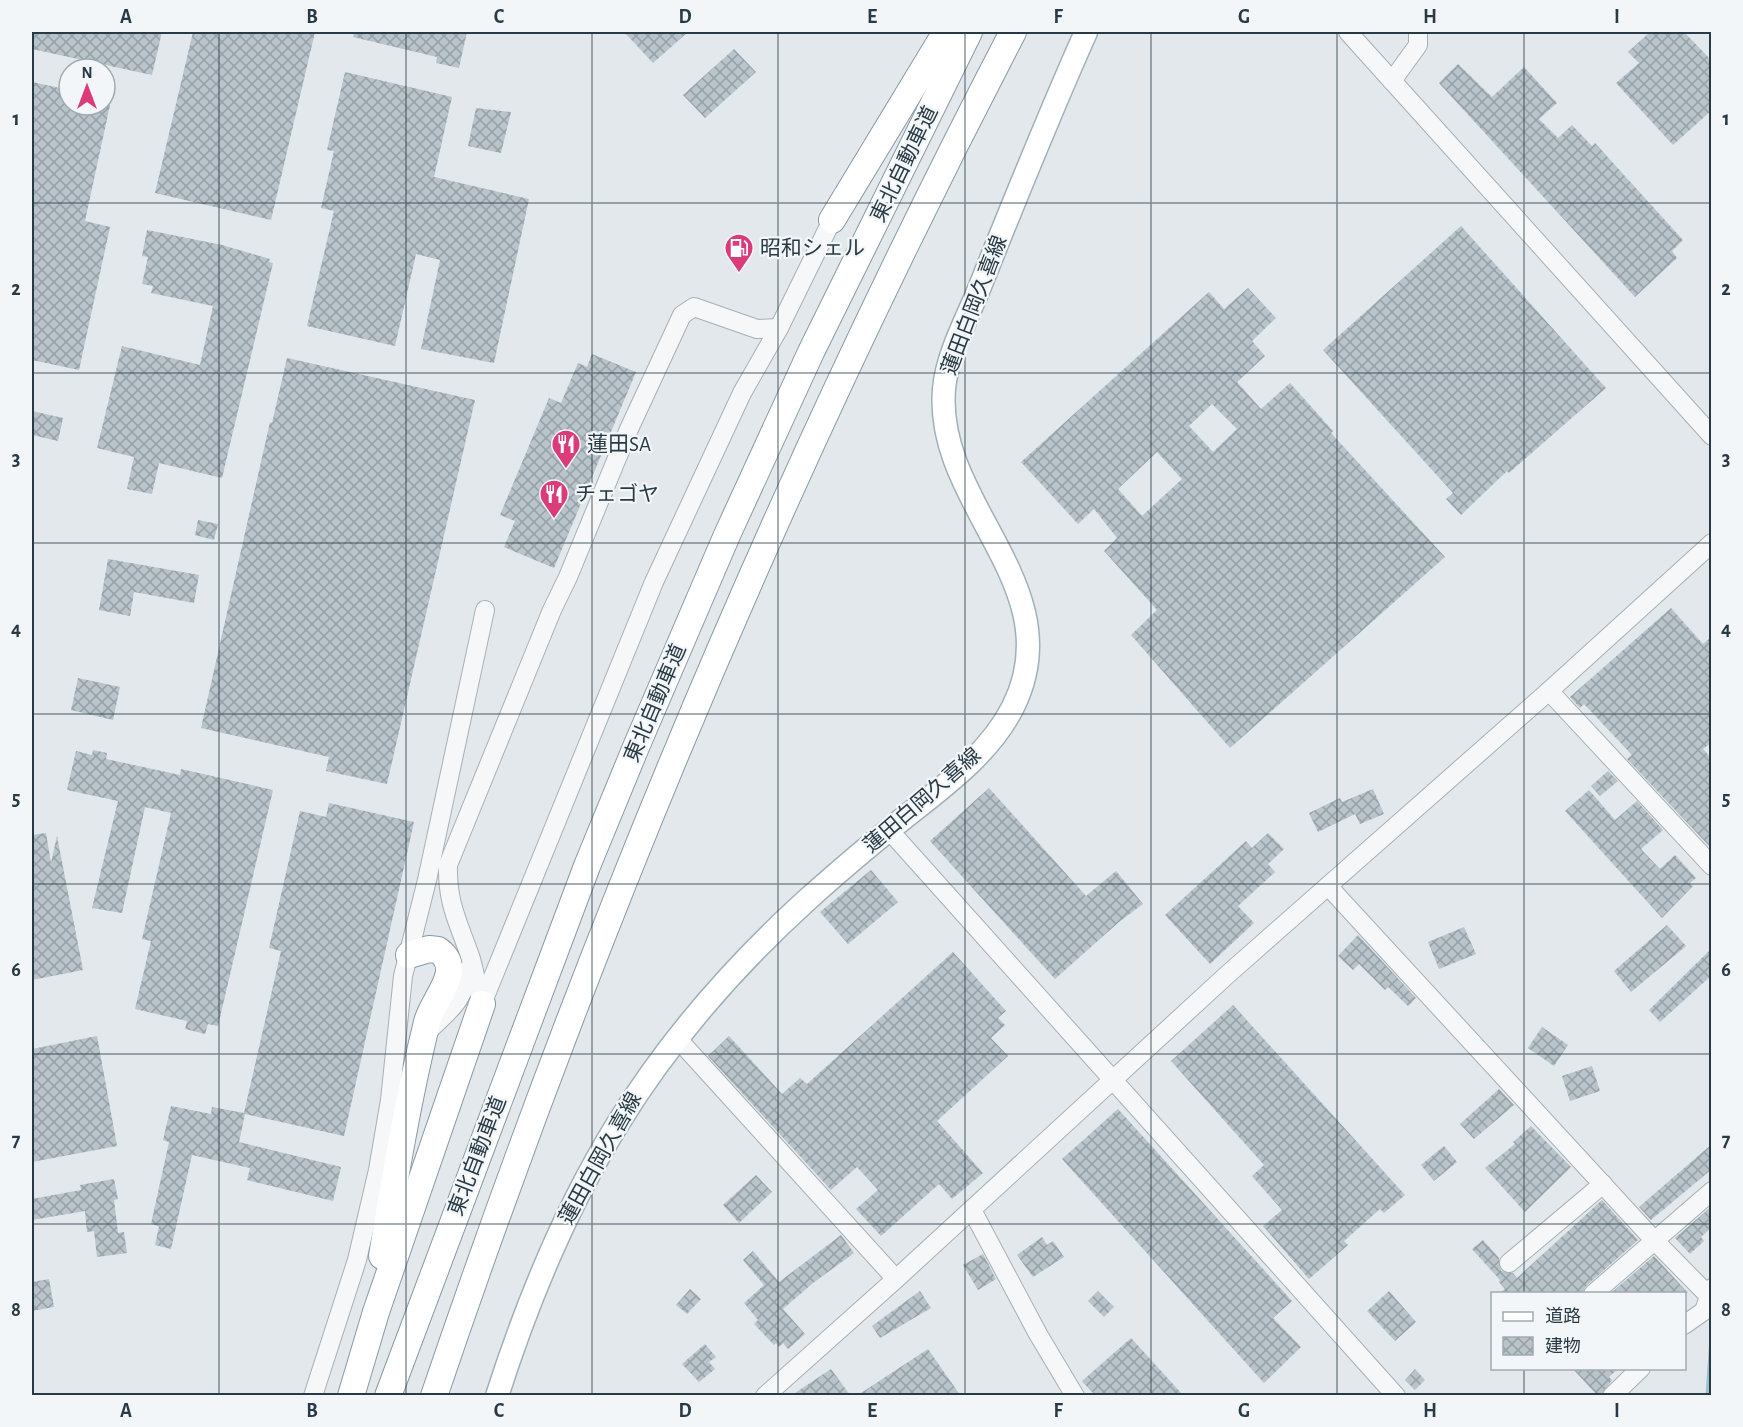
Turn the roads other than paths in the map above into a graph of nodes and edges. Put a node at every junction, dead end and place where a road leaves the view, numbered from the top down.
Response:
1 (946, 32) edge
2 (969, 32) edge
3 (1013, 32) edge
4 (1086, 32) edge
5 (1348, 32) edge
6 (1418, 32) edge
7 (1392, 81) junction
8 (832, 220) joint
9 (778, 328) junction
10 (1712, 436) edge
11 (1710, 548) edge
12 (485, 610) dead end
13 (1549, 691) junction
14 (889, 830) junction
15 (1712, 866) edge
16 (1328, 886) junction
17 (409, 955) junction
18 (471, 960) junction
19 (482, 1004) junction
20 (424, 1035) junction
21 (676, 1037) junction
22 (1113, 1078) junction
23 (1603, 1184) junction
24 (1712, 1191) edge
25 (972, 1210) junction
26 (1653, 1239) junction
27 (1509, 1263) dead end
28 (896, 1279) junction
29 (1594, 1292) edge
30 (1710, 1292) edge
31 (376, 1312) junction
32 (1686, 1324) edge
33 (1639, 1370) edge
34 (313, 1395) edge
35 (351, 1395) edge
36 (388, 1395) edge
37 (434, 1395) edge
38 (497, 1395) edge
39 (765, 1395) edge
40 (1075, 1395) edge
41 (1396, 1395) edge
42 (1611, 1395) edge

1 - 8 highway
2 - 36 highway, 東北自動車道
3 - 37 highway, 東北自動車道
4 - 14 main road, 蓮田白岡久喜線
5 - 7 street
6 - 7 street
7 - 10 street
8 - 9 street
9 - 18 street
9 - 19 street
11 - 13 street
12 - 17 street
13 - 15 street
13 - 16 street
14 - 21 main road, 蓮田白岡久喜線
14 - 22 street
16 - 22 street
16 - 23 street
17 - 20 highway
17 - 34 street
18 - 19 street
18 - 20 street
19 - 31 highway
20 - 31 highway
21 - 28 street
21 - 38 main road, 蓮田白岡久喜線
22 - 25 street
22 - 41 street
23 - 26 street
23 - 27 street
24 - 26 street
25 - 28 street
25 - 40 street
26 - 29 street
26 - 30 street
28 - 39 street
30 - 32 street
31 - 35 highway
33 - 42 street

